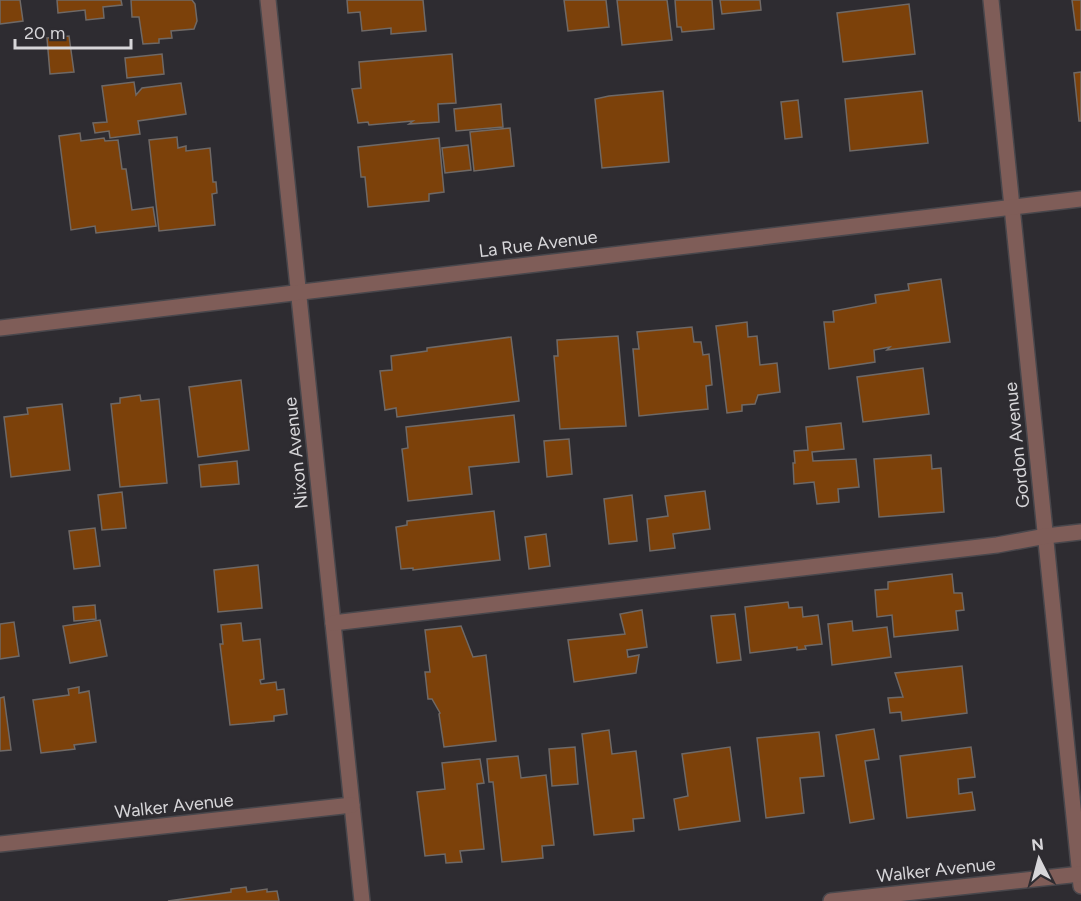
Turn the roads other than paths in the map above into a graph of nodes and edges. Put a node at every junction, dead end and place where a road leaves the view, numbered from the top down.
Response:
1 (268, 0) edge
2 (991, 0) edge
3 (1081, 199) edge
4 (1013, 208) junction
5 (298, 292) junction
6 (0, 327) edge
7 (1081, 532) edge
8 (1046, 536) junction
9 (333, 623) junction
10 (352, 805) junction
11 (0, 844) edge
12 (1081, 878) edge
13 (362, 901) edge
14 (831, 901) edge

1 - 5 street, Nixon Avenue
2 - 4 street, Gordon Avenue
3 - 4 street, La Rue Avenue
4 - 5 street, La Rue Avenue
4 - 8 street, Gordon Avenue
5 - 6 street, La Rue Avenue
5 - 9 street, Nixon Avenue
7 - 8 street
8 - 9 street
8 - 12 street, Gordon Avenue
9 - 10 street, Nixon Avenue
10 - 11 street, Walker Avenue
10 - 13 street, Nixon Avenue
12 - 14 street, Walker Avenue

